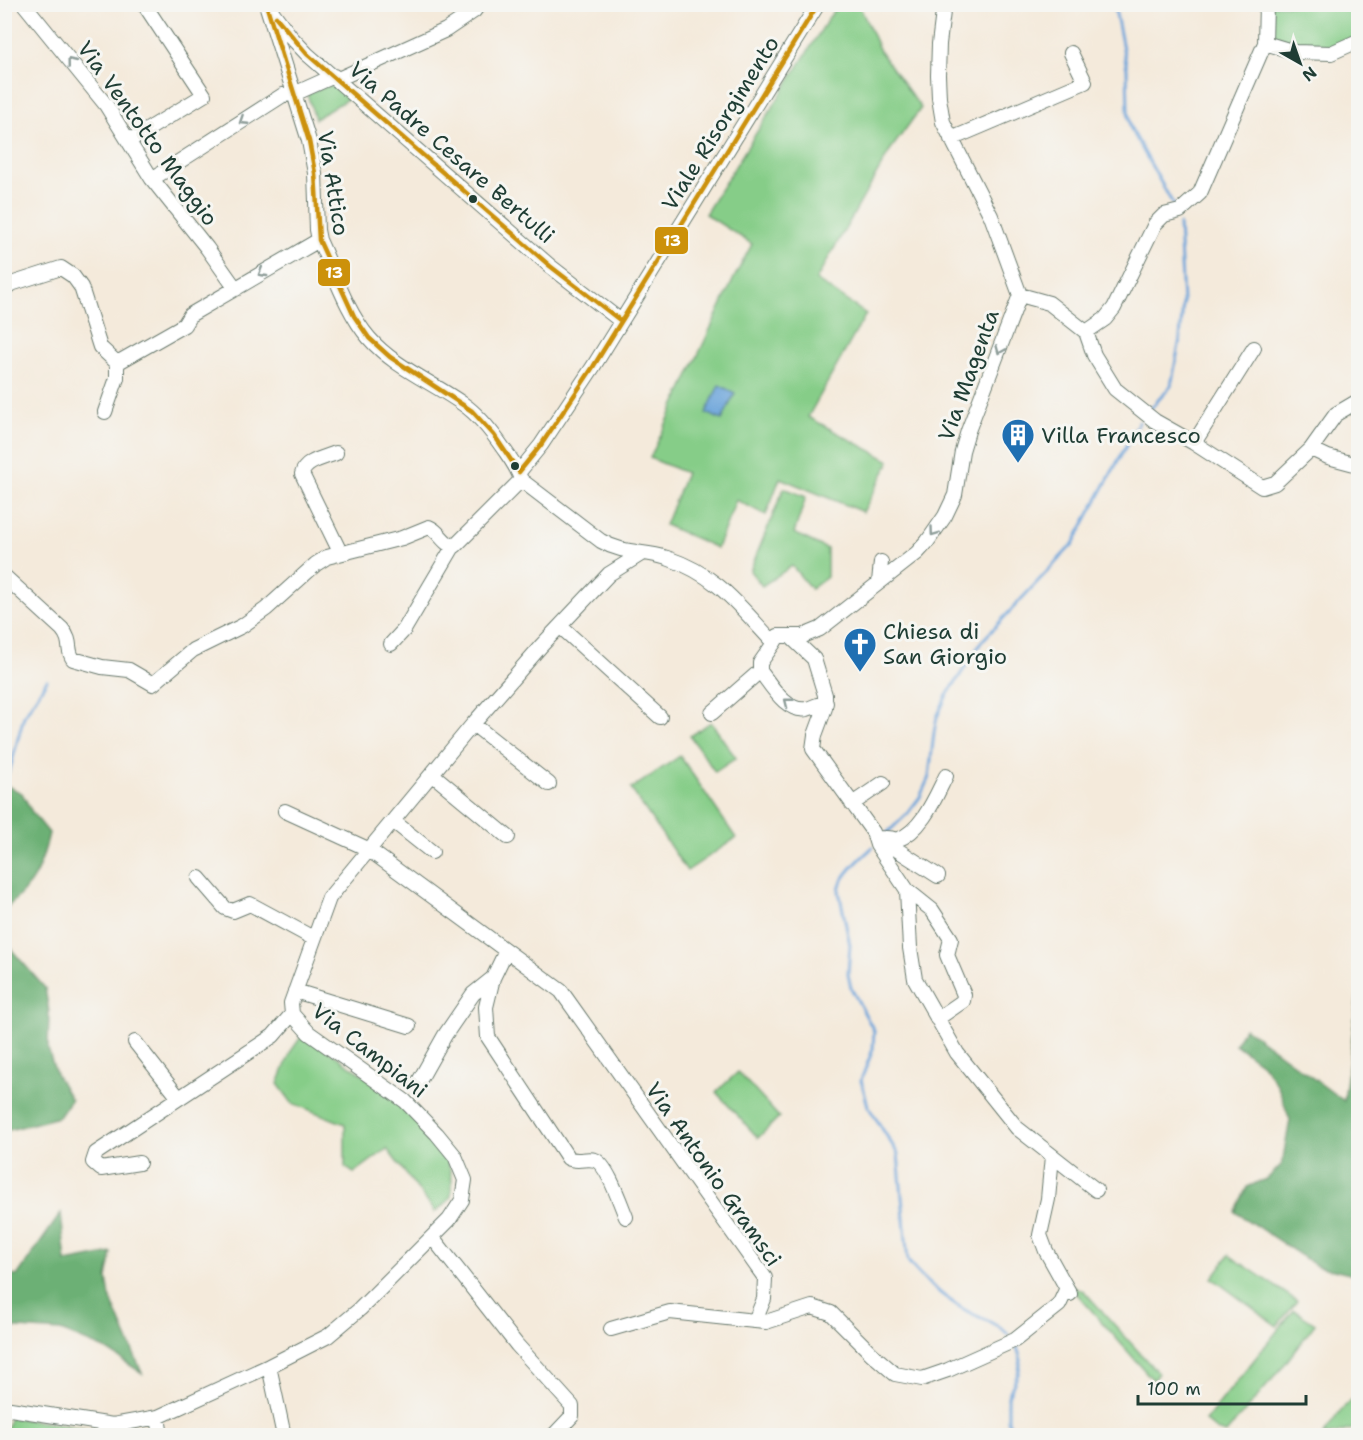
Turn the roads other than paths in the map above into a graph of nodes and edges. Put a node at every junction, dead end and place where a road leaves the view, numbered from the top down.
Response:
1 (24, 4) edge
2 (144, 4) edge
3 (266, 4) edge
4 (479, 4) edge
5 (818, 4) edge
6 (944, 4) edge
7 (1266, 4) edge
8 (1359, 41) edge
9 (1265, 43) junction
10 (302, 49) junction
11 (1071, 53) dead end
12 (282, 57) junction
13 (336, 78) junction
14 (294, 94) junction
15 (951, 139) junction
16 (129, 141) junction
17 (152, 179) junction
18 (319, 240) junction
19 (7, 282) edge
20 (236, 289) junction
21 (1020, 295) junction
22 (621, 321) junction
23 (1086, 333) junction
24 (1254, 348) dead end
25 (117, 363) junction
26 (1359, 401) edge
27 (105, 412) dead end
28 (1194, 443) junction
29 (1311, 449) junction
30 (336, 453) dead end
31 (1359, 465) edge
32 (519, 479) junction
33 (453, 547) junction
34 (615, 549) junction
35 (340, 552) junction
36 (641, 554) junction
37 (881, 562) dead end
38 (609, 574) junction
39 (4, 576) edge
40 (879, 582) junction
41 (561, 627) junction
42 (781, 639) junction
43 (393, 647) dead end
44 (760, 667) junction
45 (826, 703) junction
46 (712, 713) dead end
47 (660, 717) dead end
48 (473, 724) junction
49 (432, 774) junction
50 (946, 776) dead end
51 (883, 783) dead end
52 (549, 784) dead end
53 (852, 804) junction
54 (285, 811) dead end
55 (393, 821) junction
56 (508, 837) dead end
57 (877, 838) junction
58 (368, 849) junction
59 (432, 852) dead end
60 (938, 876) dead end
61 (199, 878) dead end
62 (907, 890) junction
63 (313, 938) junction
64 (506, 951) junction
65 (493, 978) junction
66 (296, 991) junction
67 (292, 1014) junction
68 (937, 1019) junction
69 (409, 1026) dead end
70 (135, 1042) dead end
71 (418, 1083) dead end
72 (178, 1098) junction
73 (1052, 1156) junction
74 (139, 1163) dead end
75 (1096, 1190) dead end
76 (626, 1217) dead end
77 (433, 1238) junction
78 (755, 1321) junction
79 (611, 1329) dead end
80 (269, 1366) junction
81 (4, 1408) edge
82 (158, 1417) junction
83 (161, 1436) edge
84 (284, 1436) edge
85 (553, 1436) edge

16 -> 1 street, Via Ventotto Maggio
2 - 16 street
3 - 10 street, Via Padre Cesare Bertulli
3 - 12 street, Via Attico
4 - 13 street
5 - 22 street, Viale Risorgimento
6 - 15 street
7 - 9 street
8 - 9 street
9 - 23 street
10 - 12 street
10 - 13 street, Via Padre Cesare Bertulli
11 - 15 street
12 - 14 street, Via Attico
13 - 14 street
13 - 22 street, Via Padre Cesare Bertulli
14 -> 17 street
14 - 18 street, Via Attico
15 - 21 street
16 - 17 street, Via Ventotto Maggio
17 - 20 street, Via Ventotto Maggio
18 -> 20 street
18 - 32 street, Via Attico
19 - 25 street
20 - 25 street
21 - 23 street
21 -> 40 street, Via Magenta
22 - 32 street, Viale Risorgimento
23 - 28 street
24 - 28 street
25 - 27 street
26 - 29 street
28 - 29 street
29 - 31 street
30 - 35 street
32 - 33 street, Viale Risorgimento
32 - 34 street, Via Attico
33 - 35 street
33 - 43 street, Viale Risorgimento
34 - 36 street
34 - 38 street
35 - 39 street
36 - 38 street
36 - 42 street
37 - 40 street
38 - 41 street
40 - 42 street, Via Magenta
41 - 47 street
41 - 48 street
42 - 44 street
42 - 45 street
45 -> 44 street
44 - 46 street
45 - 53 street
48 - 49 street
48 - 52 street
49 - 55 street
49 - 56 street
50 - 57 street
51 - 53 street
53 - 57 street
54 - 58 street, Via Antonio Gramsci
55 - 58 street
55 - 59 street
57 - 60 street
57 - 62 street
58 - 63 street
58 - 64 street, Via Antonio Gramsci
61 - 63 street
62 - 68 street
62 - 68 street
63 - 66 street
64 - 65 street
64 - 78 street, Via Antonio Gramsci
65 - 71 street
65 - 76 street
66 - 67 street
66 - 69 street
67 - 72 street
67 - 77 street, Via Campiani
68 - 73 street
70 - 72 street
72 - 74 street
73 - 75 street
73 - 78 street
77 - 80 street, Via Campiani
77 - 85 street
78 - 79 street
80 - 82 street, Via Campiani
80 - 84 street
81 - 82 street, Via Campiani
82 - 83 street

